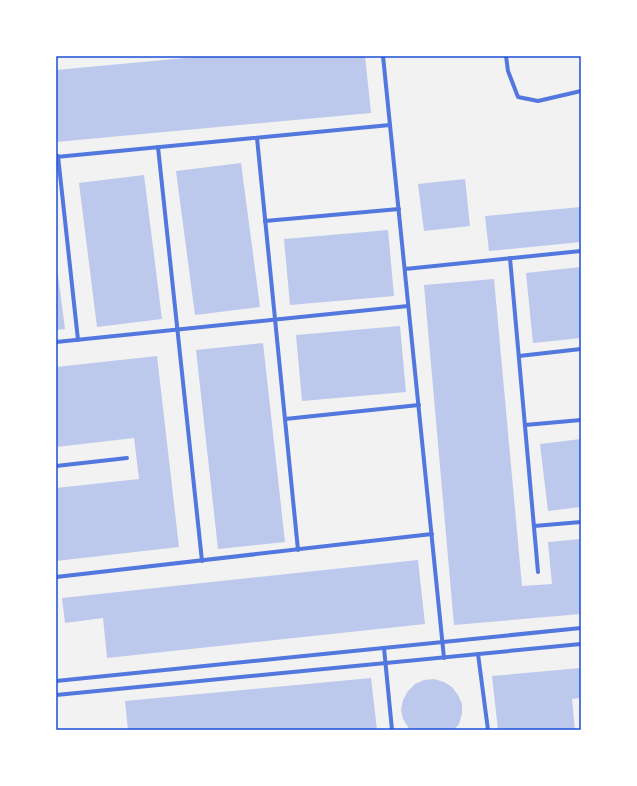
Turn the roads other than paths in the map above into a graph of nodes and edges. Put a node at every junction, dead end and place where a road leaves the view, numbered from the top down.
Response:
1 (383, 56) edge
2 (506, 56) edge
3 (581, 91) edge
4 (390, 125) junction
5 (256, 138) junction
6 (158, 147) junction
7 (57, 156) edge
8 (399, 209) junction
9 (265, 221) junction
10 (581, 251) edge
11 (510, 258) junction
12 (405, 269) junction
13 (408, 306) junction
14 (275, 319) junction
15 (178, 329) junction
16 (78, 340) junction
17 (56, 342) edge
18 (581, 349) edge
19 (519, 356) junction
20 (419, 405) junction
21 (285, 418) junction
22 (581, 420) edge
23 (525, 425) junction
24 (127, 458) dead end
25 (56, 466) edge
26 (581, 522) edge
27 (534, 526) junction
28 (432, 534) junction
29 (298, 550) junction
30 (202, 561) junction
31 (538, 572) dead end
32 (56, 577) edge
33 (581, 628) edge
34 (442, 642) junction
35 (581, 644) edge
36 (384, 648) junction
37 (478, 654) junction
38 (444, 658) junction
39 (385, 663) junction
40 (56, 681) edge
41 (56, 696) edge
42 (392, 730) edge
43 (488, 730) edge

1 - 4 street
2 - 3 street
4 - 5 street
4 - 8 street
5 - 6 street
5 - 9 street
6 - 7 street
6 - 15 street
7 - 16 street
8 - 9 street
8 - 12 street
9 - 14 street
10 - 11 street
11 - 12 street
11 - 19 street
12 - 13 street
13 - 14 street
13 - 20 street
14 - 15 street
14 - 21 street
15 - 16 street
15 - 30 street
16 - 17 street
18 - 19 street
19 - 23 street
20 - 21 street
20 - 28 street
21 - 29 street
22 - 23 street
23 - 27 street
24 - 25 street
26 - 27 street
27 - 31 street
28 - 29 street
28 - 34 street
29 - 30 street
30 - 32 street
33 - 34 street
34 - 36 street
34 - 38 street
35 - 37 street
36 - 39 street
36 - 40 street
37 - 38 street
37 - 43 street
38 - 39 street
39 - 41 street
39 - 42 street

